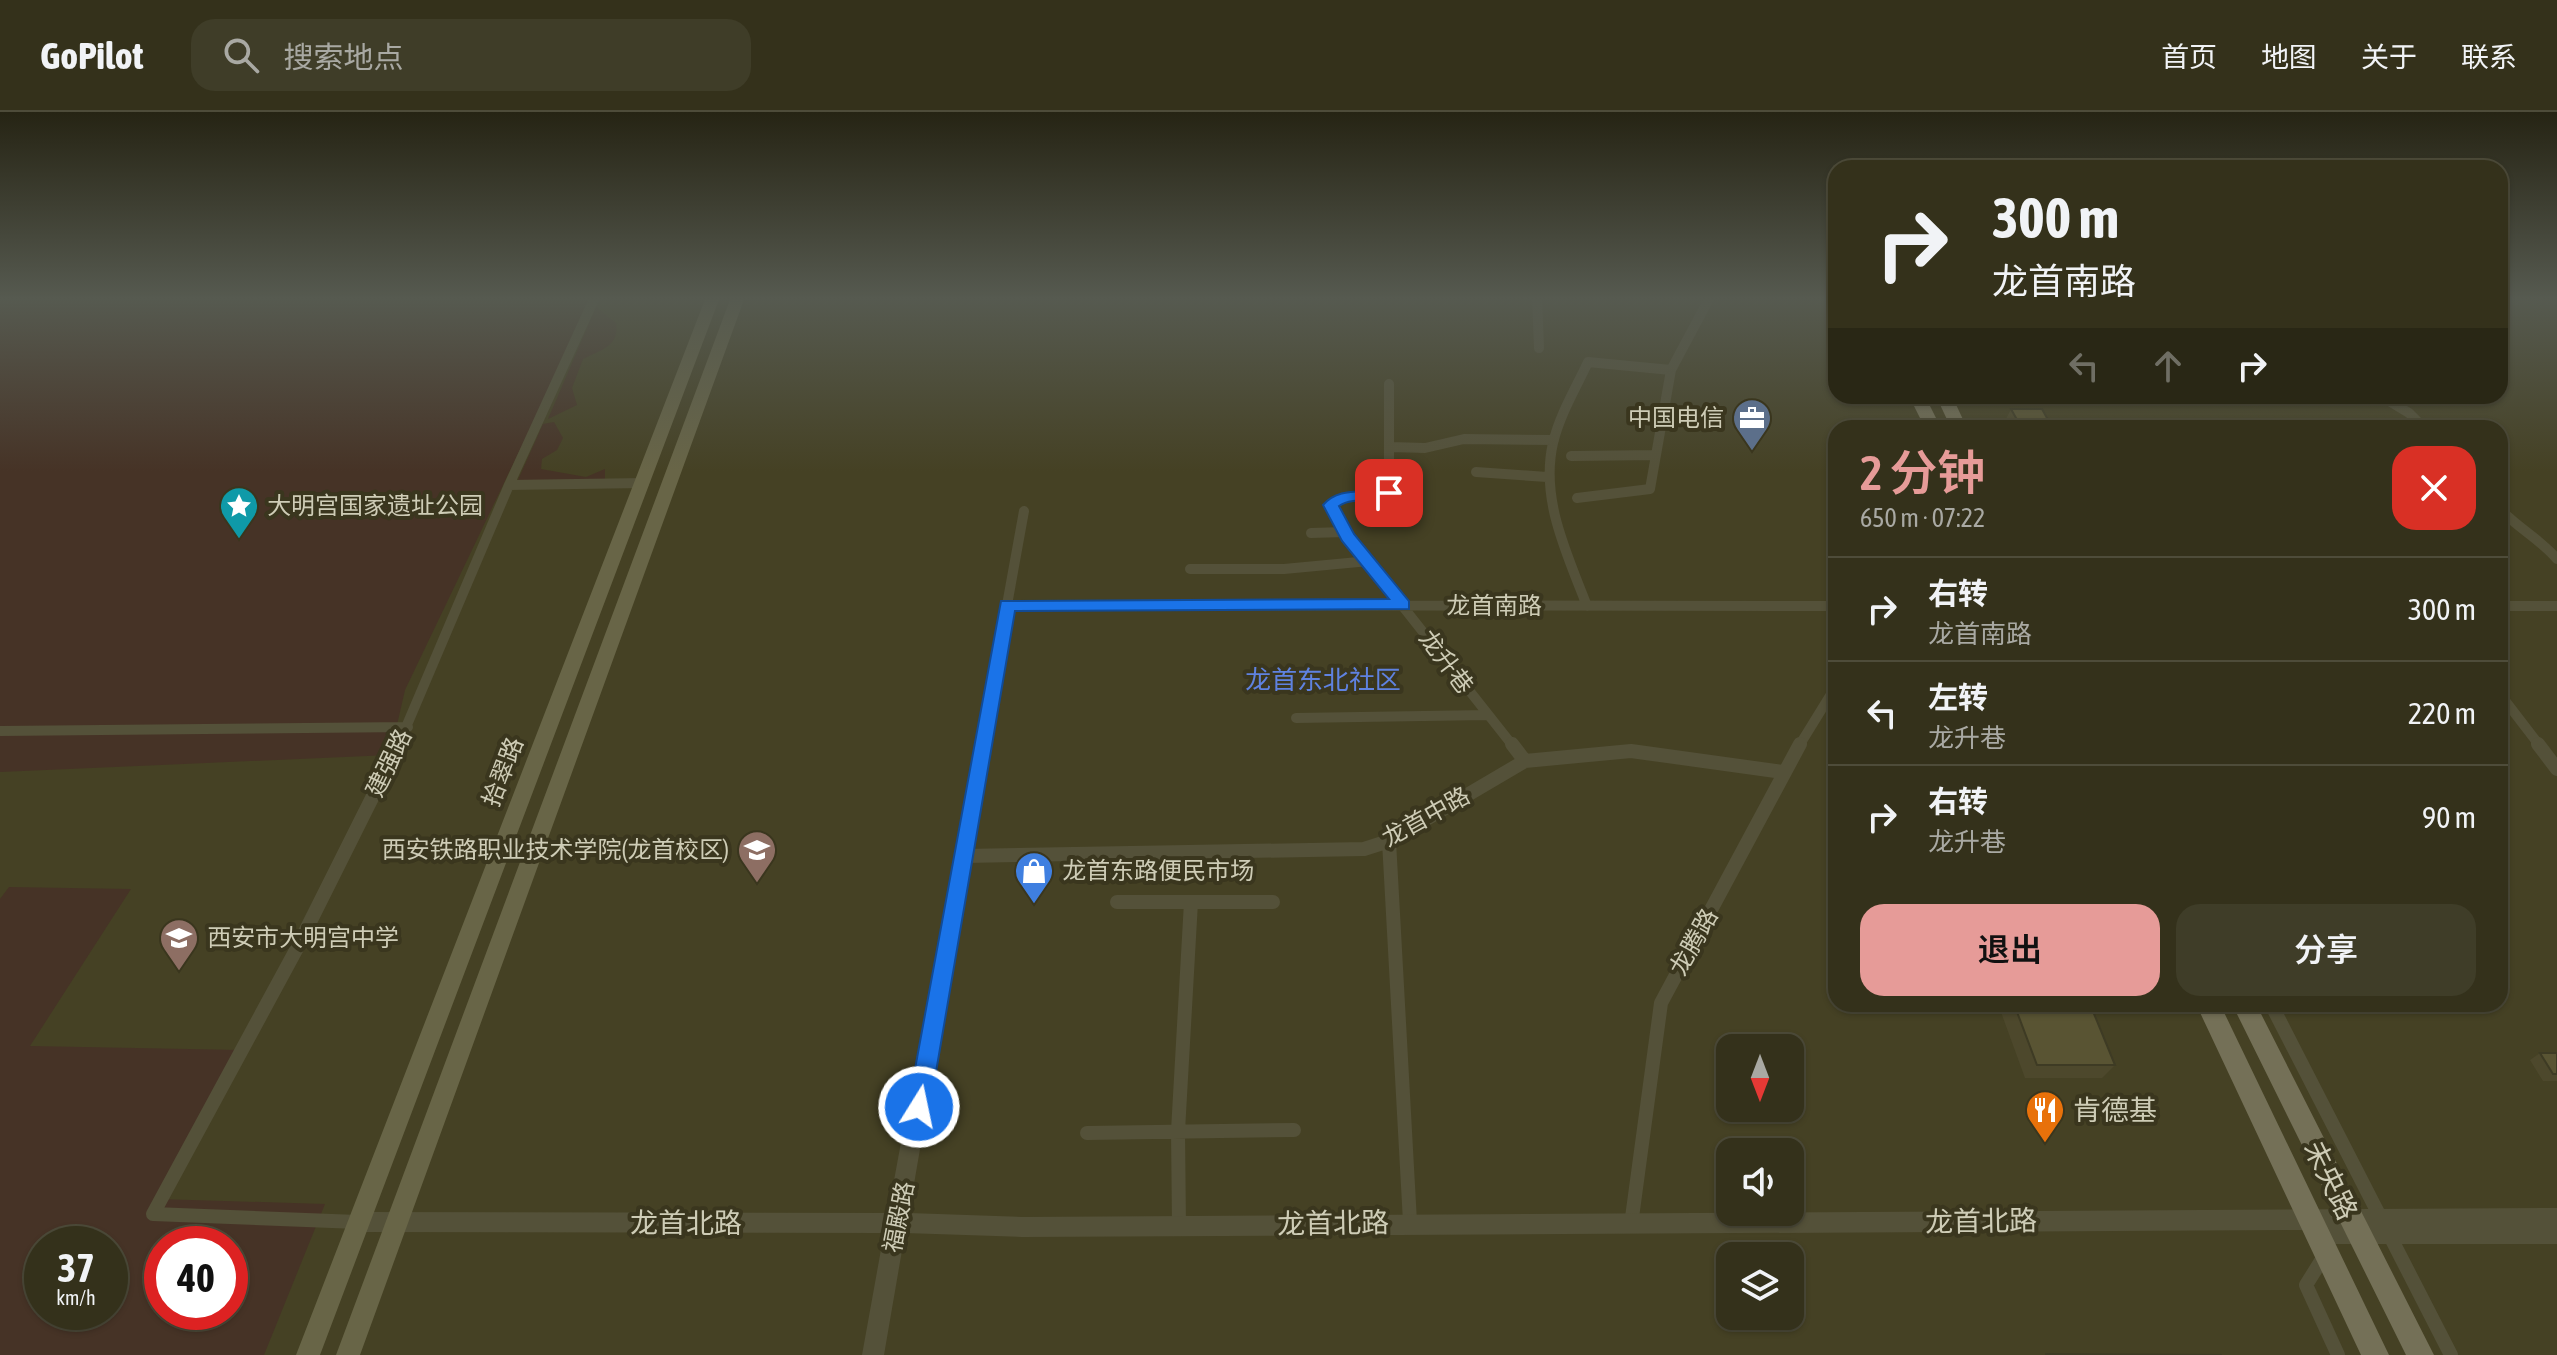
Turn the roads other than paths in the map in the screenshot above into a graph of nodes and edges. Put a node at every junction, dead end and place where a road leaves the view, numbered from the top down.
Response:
1 (568, 355) edge
2 (691, 355) edge
3 (717, 355) edge
4 (1679, 355) edge
5 (1671, 370) junction
6 (1389, 384) dead end
7 (2394, 404) edge
8 (2416, 420) edge
9 (1554, 440) junction
10 (1391, 447) junction
11 (1656, 455) junction
12 (1571, 456) dead end
13 (1476, 472) dead end
14 (1547, 477) junction
15 (644, 483) junction
16 (509, 485) junction
17 (1577, 498) dead end
18 (1024, 511) dead end
19 (2508, 517) edge
20 (1345, 532) junction
21 (1311, 533) dead end
22 (2557, 559) edge
23 (1369, 561) junction
24 (1190, 569) dead end
25 (1007, 605) junction
26 (1403, 605) junction
27 (1587, 606) junction
28 (1828, 606) edge
29 (2508, 606) edge
30 (2557, 606) edge
31 (1828, 699) edge
32 (2508, 705) edge
33 (1487, 715) junction
34 (1296, 718) dead end
35 (408, 727) junction
36 (0, 731) edge
37 (1525, 761) junction
38 (2557, 769) edge
39 (1783, 772) junction
40 (1389, 841) junction
41 (964, 856) junction
42 (1117, 902) dead end
43 (1191, 902) junction
44 (1273, 902) dead end
45 (2212, 1012) edge
46 (2248, 1012) edge
47 (2275, 1012) edge
48 (1294, 1130) dead end
49 (1178, 1131) junction
50 (1087, 1133) dead end
51 (2557, 1218) edge
52 (358, 1222) junction
53 (398, 1222) junction
54 (1410, 1222) junction
55 (898, 1224) junction
56 (1631, 1225) junction
57 (1179, 1226) junction
58 (2354, 1226) junction
59 (2385, 1226) junction
60 (2557, 1234) edge
61 (2318, 1235) junction
62 (308, 1355) edge
63 (348, 1355) edge
64 (873, 1355) edge
65 (2338, 1355) edge
66 (2375, 1355) edge
67 (2420, 1355) edge
68 (2451, 1355) edge

1 - 16 street, 建强路
2 - 15 main road, 拾翠路
3 - 53 main road
4 - 5 street
5 - 9 street
5 - 11 street
6 - 10 street, 龙升巷
7 - 8 street
9 - 10 street
9 - 14 street
10 - 20 street, 龙升巷
11 - 12 street
11 - 17 street
13 - 14 street
14 - 27 street
15 - 16 street
15 - 52 main road, 拾翠路
16 - 35 street, 建强路
18 - 25 street
19 - 22 street
20 - 21 street
20 - 23 street, 龙升巷
23 - 24 street
23 - 26 street, 龙升巷
25 - 26 street, 龙首南路
25 - 41 street, 福殿路
26 - 27 street, 龙首南路
26 - 33 street, 龙升巷
27 - 28 street, 龙首南路
29 - 30 street
31 - 39 street, 龙腾路
32 - 38 street
33 - 34 street
33 - 37 street, 龙升巷
35 - 36 street
35 - 52 street, 建强路
37 - 39 street, 龙首中路
37 - 40 street, 龙首中路
39 - 56 street, 龙腾路
40 - 41 street, 龙首中路
40 - 54 street
41 - 55 street, 福殿路
42 - 43 street
43 - 44 street
43 - 49 street
45 - 61 main road, 未央路
46 - 58 main road, 未央路
47 - 59 street
48 - 49 street
49 - 50 street
49 - 57 street
51 - 59 street
52 - 53 street, 龙首北路
52 - 62 main road, 拾翠路
53 - 55 street, 龙首北路
53 - 63 main road
54 - 56 street, 龙首北路
54 - 57 street, 龙首北路
55 - 57 street, 龙首北路
55 - 64 street, 福殿路
56 - 61 street, 龙首北路
58 - 59 street, 龙首北路
58 - 61 street, 龙首北路
58 - 67 main road, 未央路
59 - 60 street
59 - 68 street
61 - 65 street
61 - 66 main road, 未央路

